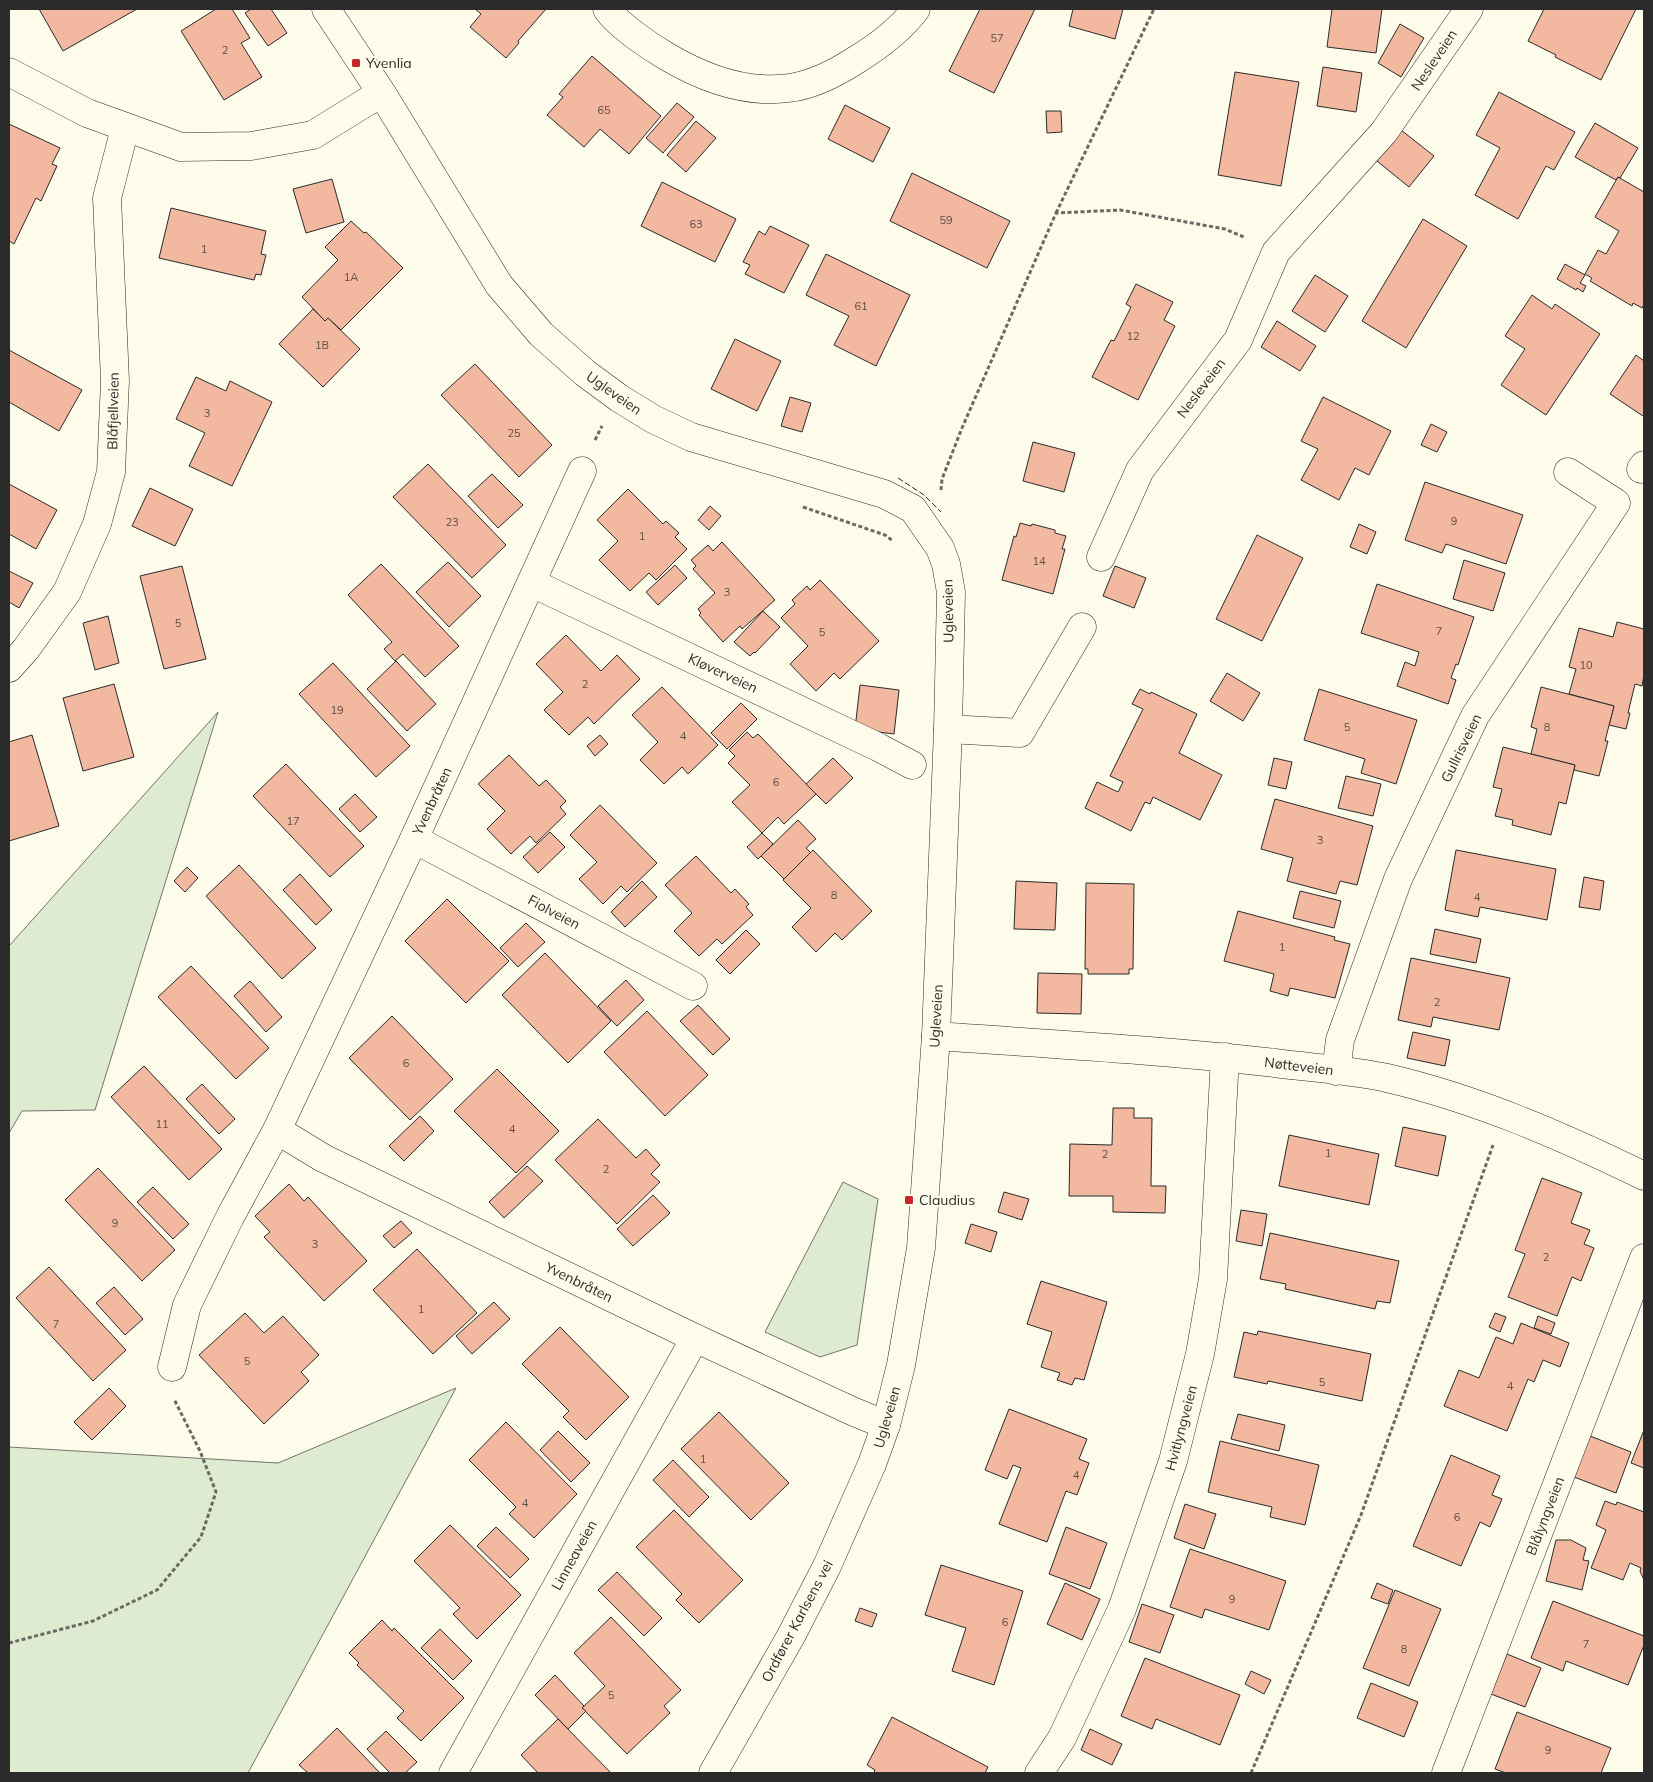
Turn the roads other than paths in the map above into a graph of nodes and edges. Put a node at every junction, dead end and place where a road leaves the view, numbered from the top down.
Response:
1 (326, 9) edge
2 (607, 9) edge
3 (916, 9) edge
4 (1469, 9) edge
5 (9, 72) edge
6 (383, 95) junction
7 (125, 128) junction
8 (582, 471) road end
9 (1568, 472) dead end
10 (1101, 558) dead end
11 (532, 583) junction
12 (1082, 627) dead end
13 (9, 668) edge
14 (948, 729) junction
15 (912, 765) dead end
16 (414, 839) junction
17 (693, 986) dead end
18 (936, 1036) junction
19 (1225, 1057) junction
20 (1336, 1070) junction
21 (277, 1130) junction
22 (1644, 1176) edge
23 (1644, 1258) edge
24 (695, 1338) junction
25 (172, 1367) road end
26 (886, 1426) junction
27 (872, 1464) joint
28 (453, 1773) edge
29 (713, 1773) edge
30 (1039, 1773) edge
31 (1446, 1773) edge

1 - 6 street, Ugleveien
2 - 3 street
4 - 10 street, Nesleveien
5 - 7 street
6 - 7 street
6 - 14 street, Ugleveien
7 - 13 street, Blåfjellveien
8 - 11 street, Yvenbråten
9 - 20 street, Gullrisveien
11 - 15 street, Kløverveien
11 - 16 street, Yvenbråten
12 - 14 street
14 - 18 street, Ugleveien
16 - 17 street, Fiolveien
16 - 21 street, Yvenbråten
18 - 19 street, Nøtteveien
18 - 26 street, Ugleveien
19 - 20 street, Nøtteveien
19 - 30 street, Hvitlyngveien
20 - 22 street, Nøtteveien
21 - 24 street, Yvenbråten
21 - 25 street, Yvenbråten
23 - 31 street, Blålyngveien
24 - 26 street, Yvenbråten
24 - 28 street, Linneaveien
26 - 27 street, Ugleveien
27 - 29 street, Ordfører Karlsens vei

